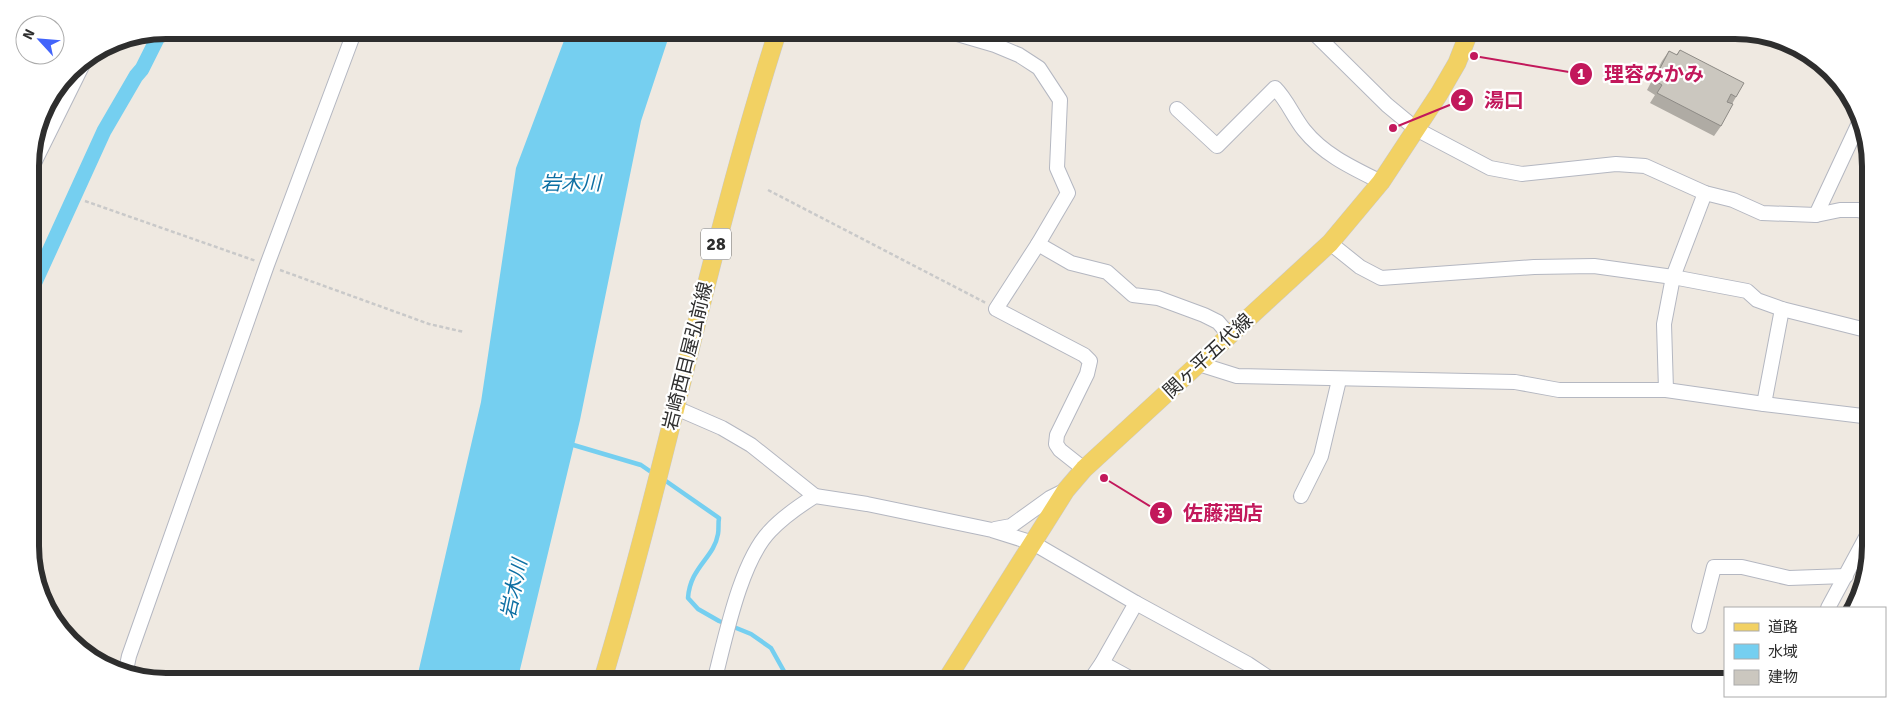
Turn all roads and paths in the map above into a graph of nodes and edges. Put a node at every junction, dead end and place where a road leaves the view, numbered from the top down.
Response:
1 (352, 39) edge
2 (775, 39) edge
3 (976, 39) edge
4 (1320, 39) edge
5 (1466, 39) edge
6 (78, 74) edge
7 (1177, 109) dead end
8 (1857, 128) edge
9 (1416, 129) junction
10 (40, 151) edge
11 (1381, 182) junction
12 (768, 190) dead end
13 (1705, 193) junction
14 (85, 201) dead end
15 (1862, 211) edge
16 (1816, 215) junction
17 (1330, 243) junction
18 (1038, 244) junction
19 (267, 265) junction
20 (1673, 277) junction
21 (996, 309) junction
22 (1782, 309) junction
23 (1862, 329) edge
24 (464, 332) dead end
25 (1230, 336) junction
26 (1199, 364) junction
27 (1339, 380) junction
28 (1666, 390) junction
29 (1764, 404) junction
30 (676, 408) junction
31 (1862, 416) edge
32 (1084, 469) junction
33 (1066, 490) junction
34 (815, 496) junction
35 (1301, 496) dead end
36 (992, 530) junction
37 (1033, 543) junction
38 (1862, 545) edge
39 (1846, 576) junction
40 (1136, 603) junction
41 (1829, 607) edge
42 (1699, 626) dead end
43 (1102, 663) junction
44 (126, 667) edge
45 (605, 673) edge
46 (716, 673) edge
47 (951, 673) edge
48 (1095, 673) edge
49 (1120, 673) edge
50 (1262, 673) edge

1 - 19 street
2 - 30 main road, 岩崎西目屋弘前線 / 28
3 - 18 street
4 - 9 street
5 - 9 main road, 関ヶ平五代線
6 - 10 street
7 - 11 street
8 - 16 street
9 - 11 main road, 関ヶ平五代線
9 - 13 street
11 - 17 main road, 関ヶ平五代線
12 - 21 path
13 - 16 street
13 - 20 street
14 - 19 path
15 - 16 street
17 - 20 street
17 - 25 main road, 関ヶ平五代線
18 - 21 street
18 - 25 street
19 - 24 path
19 - 44 street
20 - 22 street
20 - 28 street
21 - 32 street
22 - 23 street
22 - 29 street
25 - 26 main road, 関ヶ平五代線
26 - 27 street
26 - 32 main road, 関ヶ平五代線
27 - 28 street
27 - 35 street
28 - 29 street
29 - 31 street
30 - 34 street
30 - 45 main road, 岩崎西目屋弘前線 / 28
32 - 33 main road, 関ヶ平五代線
33 - 36 street
33 - 37 main road, 関ヶ平五代線
34 - 36 street
34 - 46 street
36 - 37 street
37 - 40 street
37 - 47 main road, 関ヶ平五代線
38 - 39 street
39 - 41 street
39 - 42 street
40 - 43 street
40 - 50 street
43 - 48 street
43 - 49 street

